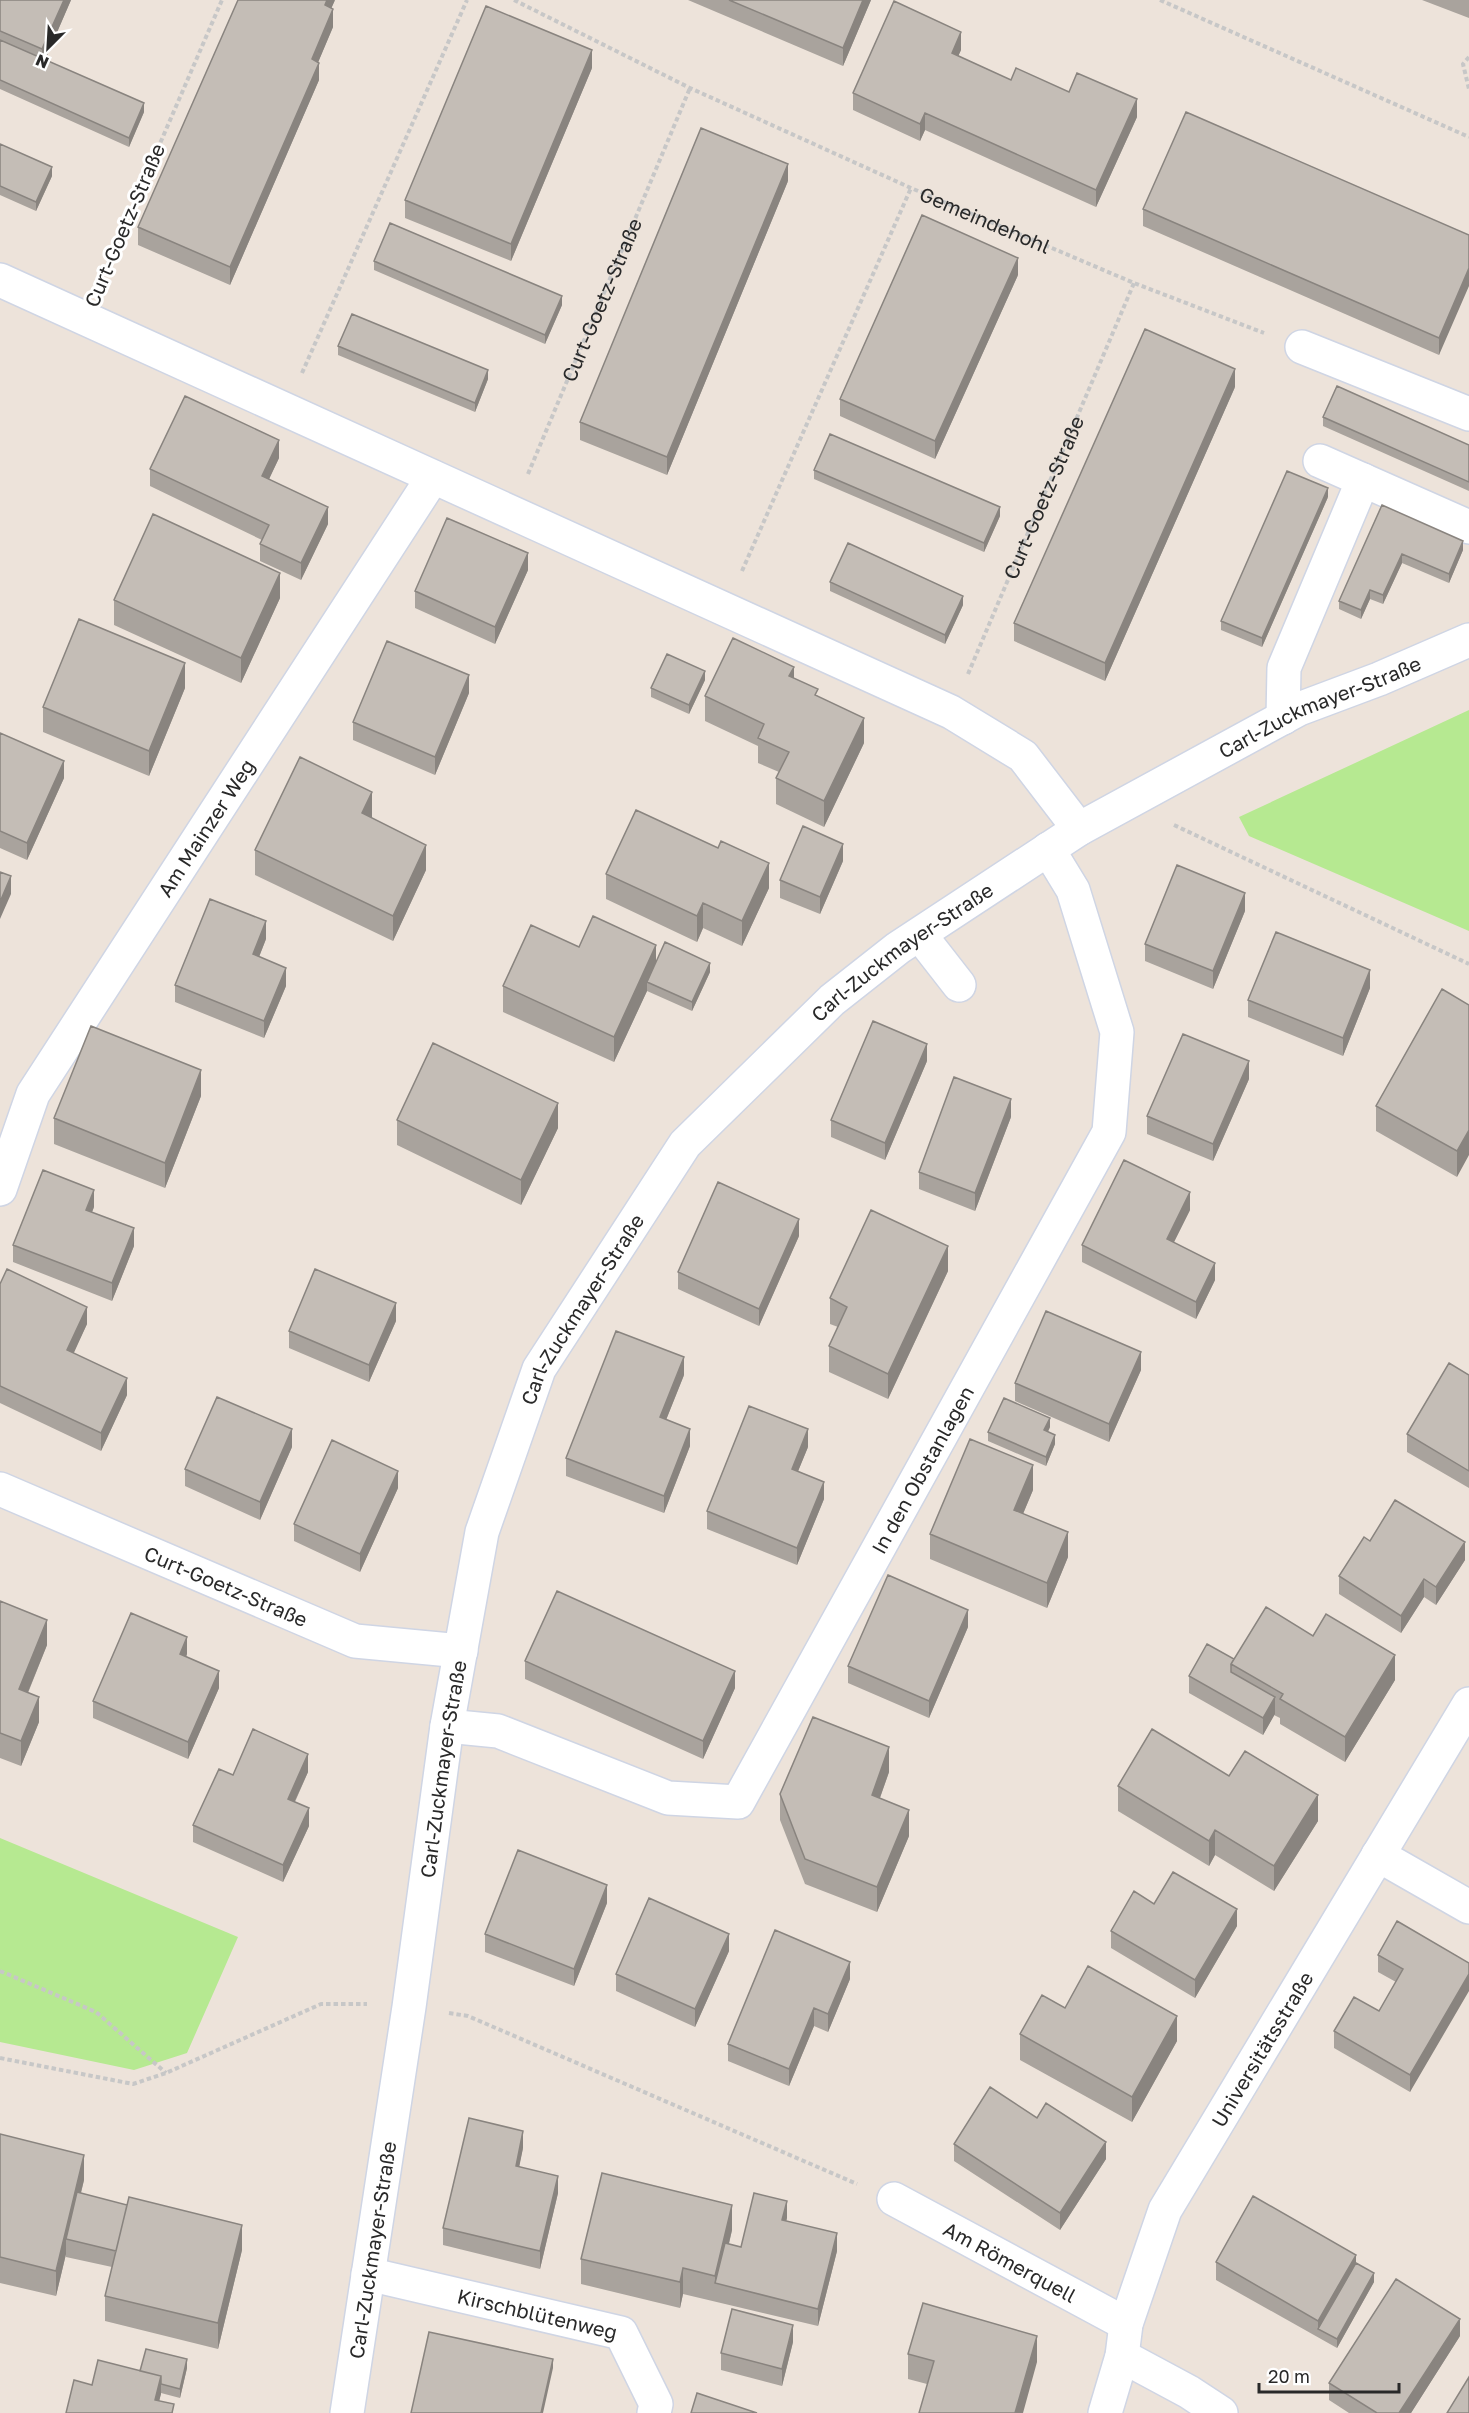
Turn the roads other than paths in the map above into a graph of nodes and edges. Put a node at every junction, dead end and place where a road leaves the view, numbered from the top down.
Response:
1 (0, 280) edge
2 (1302, 347) road end
3 (1469, 414) edge
4 (1320, 461) dead end
5 (434, 477) junction
6 (1363, 480) junction
7 (1469, 527) edge
8 (1469, 640) edge
9 (1283, 718) junction
10 (1079, 829) junction
11 (1048, 849) junction
12 (920, 935) junction
13 (959, 985) dead end
14 (0, 1189) edge
15 (0, 1489) edge
16 (461, 1651) junction
17 (1469, 1704) edge
18 (447, 1726) junction
19 (1378, 1855) junction
20 (1469, 1908) edge
21 (894, 2199) road end
22 (368, 2274) junction
23 (1126, 2324) junction
24 (1122, 2356) junction
25 (347, 2413) edge
26 (654, 2413) edge
27 (1105, 2413) edge
28 (1221, 2413) edge

1 - 5 street, Curt-Goetz-Straße
2 - 3 street
4 - 6 street
5 - 10 street, Curt-Goetz-Straße
5 - 14 street, Am Mainzer Weg
6 - 7 street
6 - 9 street
8 - 9 street, Carl-Zuckmayer-Straße
9 - 10 street, Carl-Zuckmayer-Straße
10 - 11 street, Carl-Zuckmayer-Straße
11 - 12 street, Carl-Zuckmayer-Straße
11 - 18 street, In den Obstanlagen
12 - 13 street
12 - 16 street, Carl-Zuckmayer-Straße
15 - 16 street, Curt-Goetz-Straße
16 - 18 street, Carl-Zuckmayer-Straße
17 - 19 street, Universitätsstraße
18 - 22 street, Carl-Zuckmayer-Straße
19 - 20 street
19 - 23 street, Universitätsstraße
21 - 23 street, Am Römerquell
22 - 25 street, Carl-Zuckmayer-Straße
22 - 26 street, Kirschblütenweg
23 - 24 street, Universitätsstraße
24 - 27 street, Universitätsstraße
24 - 28 street

